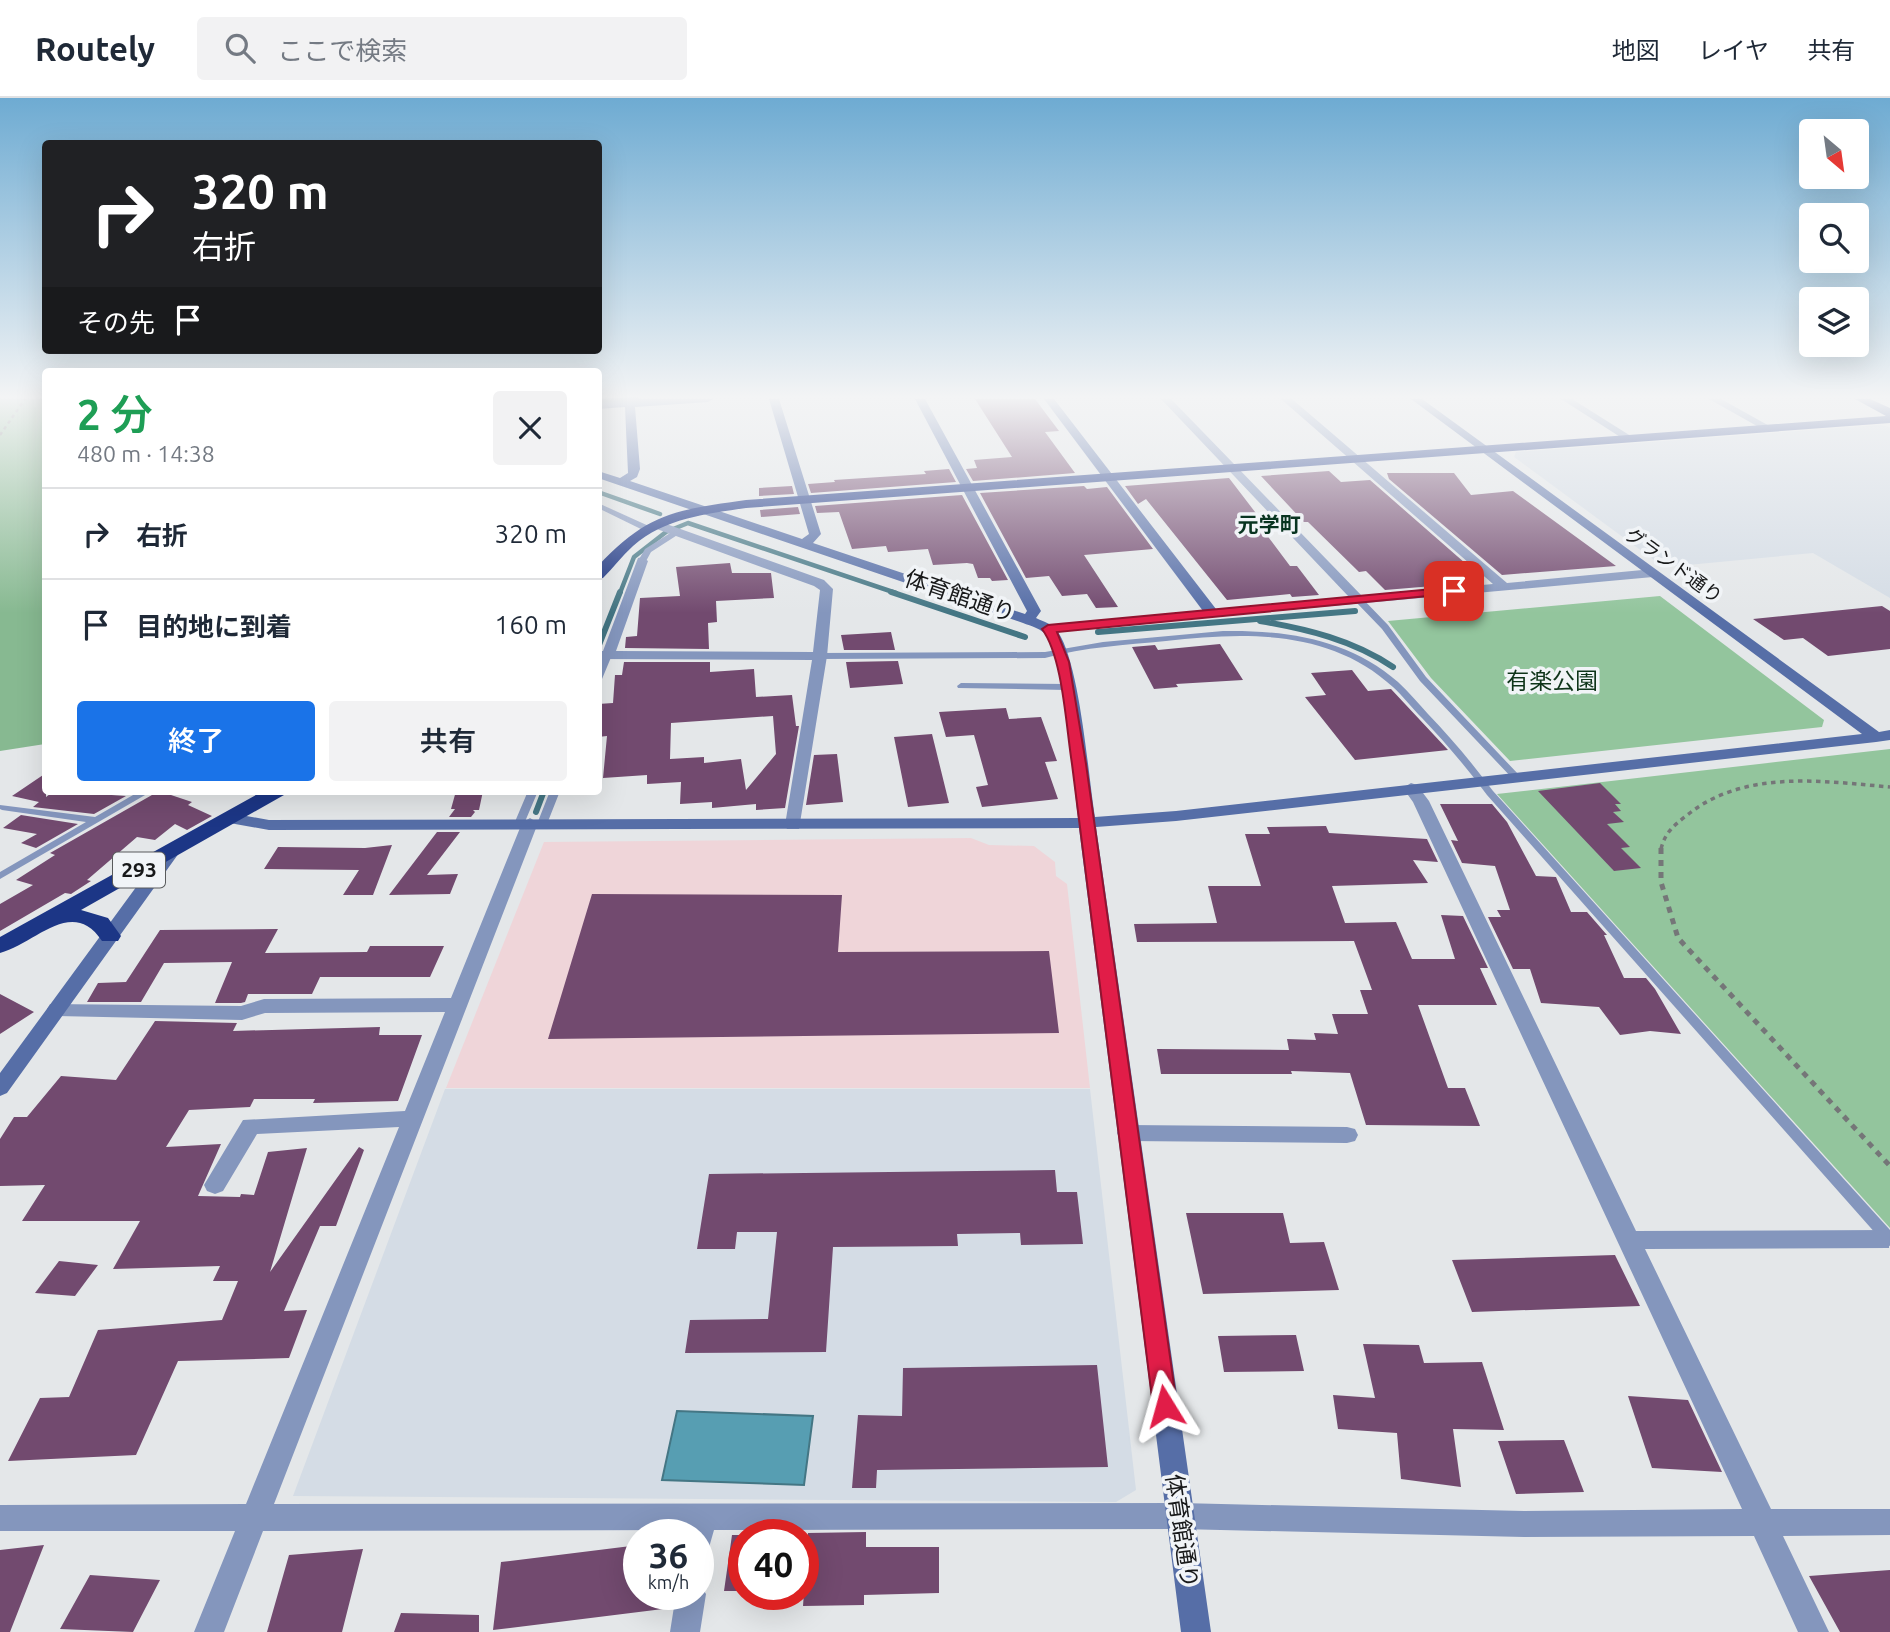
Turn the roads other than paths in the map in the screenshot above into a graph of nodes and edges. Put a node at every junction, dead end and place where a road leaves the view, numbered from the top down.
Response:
1 (634, 471) edge
2 (797, 471) edge
3 (960, 471) edge
4 (1103, 471) edge
5 (1195, 471) edge
6 (1233, 471) edge
7 (1369, 471) edge
8 (1514, 471) edge
9 (602, 475) edge
10 (1108, 477) junction
11 (620, 482) junction
12 (969, 487) junction
13 (806, 499) junction
14 (602, 507) edge
15 (705, 511) junction
16 (653, 527) junction
17 (678, 532) junction
18 (805, 543) junction
19 (642, 561) joint
20 (602, 571) edge
21 (1653, 573) junction
22 (1503, 586) junction
23 (1357, 599) junction
24 (1211, 612) junction
25 (1028, 620) junction
26 (1048, 629) junction
27 (1060, 651) junction
28 (603, 655) edge
29 (820, 656) junction
30 (961, 686) dead end
31 (1066, 687) junction
32 (1883, 736) edge
33 (1516, 777) junction
34 (1481, 780) junction
35 (1411, 788) junction
36 (139, 795) edge
37 (270, 795) edge
38 (533, 795) edge
39 (552, 795) edge
40 (2, 807) edge
41 (230, 818) junction
42 (94, 820) junction
43 (1085, 823) junction
44 (530, 824) junction
45 (793, 825) junction
46 (170, 853) junction
47 (0, 876) edge
48 (58, 916) junction
49 (110, 936) junction
50 (0, 946) edge
51 (458, 1005) junction
52 (57, 1009) junction
53 (0, 1088) edge
54 (414, 1118) junction
55 (1128, 1133) junction
56 (1347, 1135) dead end
57 (215, 1185) dead end
58 (1890, 1239) edge
59 (1630, 1240) junction
60 (1180, 1516) junction
61 (0, 1518) edge
62 (255, 1519) junction
63 (1890, 1522) edge
64 (1764, 1523) junction
65 (623, 1527) edge
66 (714, 1529) edge
67 (688, 1610) edge
68 (209, 1632) edge
69 (685, 1632) edge
70 (1196, 1632) edge
71 (1814, 1632) edge

1 - 11 street
2 - 13 street
3 - 12 street
4 - 10 street
5 - 10 highway
6 - 23 street
7 - 22 street
8 - 21 street, グランド通り
9 - 11 street, 体育館通り
10 - 12 highway
10 - 24 street
11 - 15 street, 体育館通り
12 - 13 highway
12 - 25 street
13 - 15 highway
13 - 18 street
14 - 16 lane
15 - 16 highway
15 - 18 street, 体育館通り
16 - 17 street
16 - 20 highway
17 - 19 lane
17 - 29 street
18 - 25 street, 体育館通り
19 - 28 street
21 - 22 street
21 - 32 street, グランド通り
22 - 23 street
23 - 24 street
23 - 33 lane
24 - 26 street
25 - 26 street, 体育館通り
26 - 27 street, 体育館通り
27 - 29 lane
27 - 31 street, 体育館通り
27 - 34 lane
28 - 29 street
29 - 45 street
30 - 31 lane
31 - 43 street, 体育館通り
32 - 33 street
33 - 34 street
34 - 35 street
34 - 58 lane
35 - 43 street
35 - 59 street
36 - 42 lane
37 - 41 highway, 293
38 - 44 lane
39 - 44 lane
40 - 42 lane
41 - 44 street
41 - 46 highway, 293
42 - 47 lane
43 - 45 street
43 - 55 street, 体育館通り
44 - 45 street
44 - 51 street
46 - 48 highway, 293
46 - 49 street
48 - 49 highway
48 - 50 highway, 293
49 - 52 street
51 - 52 street
51 - 54 street
52 - 53 street
54 - 57 street
54 - 62 street
55 - 56 street
55 - 60 street, 体育館通り
58 - 59 street
59 - 64 street
60 - 64 street
60 - 66 street
60 - 70 street, 体育館通り
61 - 62 street
62 - 65 street
62 - 68 street
63 - 64 street
64 - 71 street
67 - 69 street

